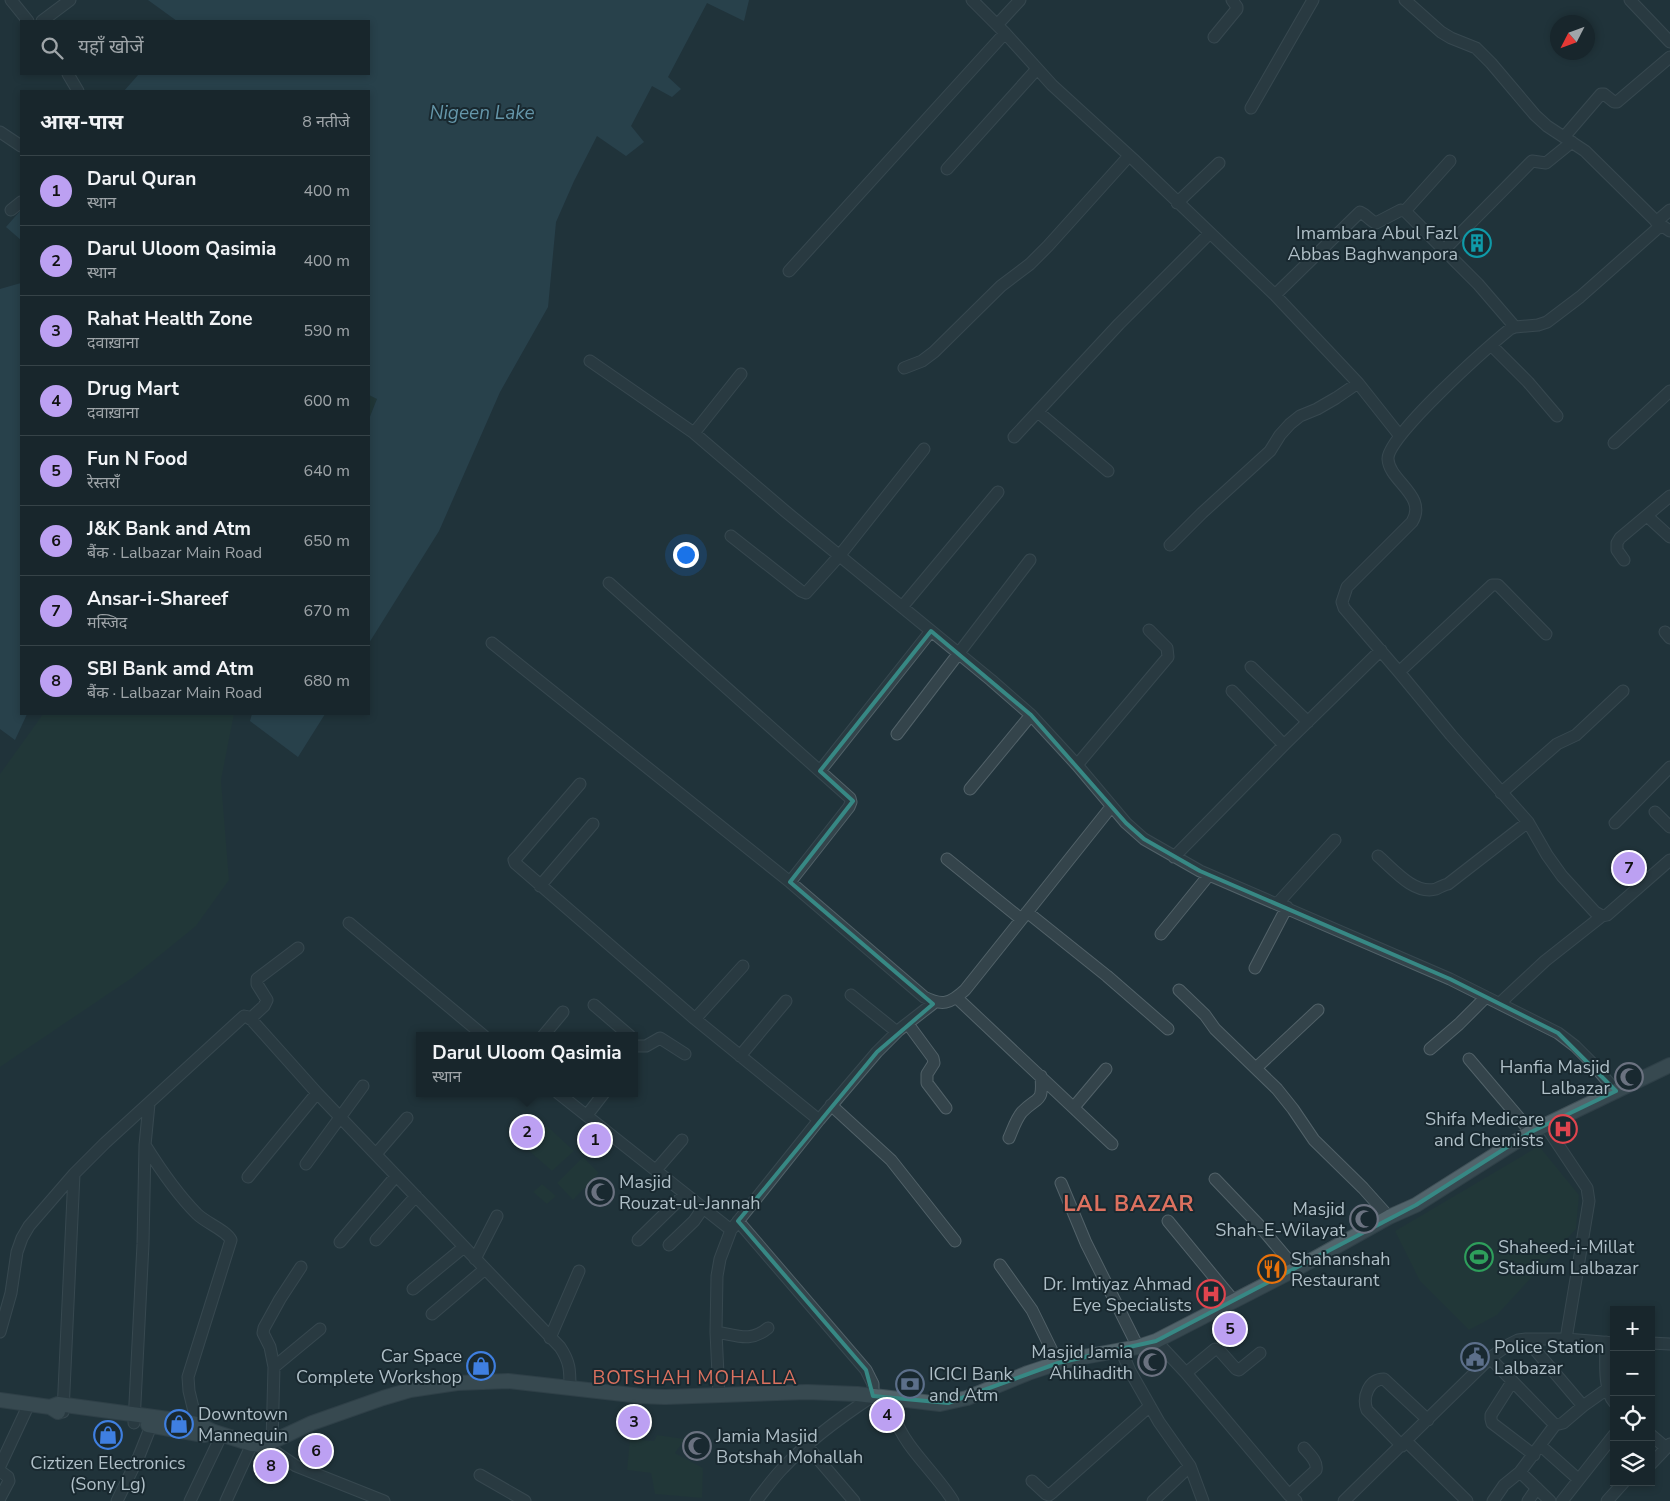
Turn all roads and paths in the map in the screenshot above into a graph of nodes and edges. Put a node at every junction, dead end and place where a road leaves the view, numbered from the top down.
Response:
1 (11, 0) edge
2 (70, 0) edge
3 (972, 0) edge
4 (1020, 0) edge
5 (1232, 0) edge
6 (1313, 0) edge
7 (1405, 0) edge
8 (1630, 0) edge
9 (27, 20) edge
10 (43, 20) edge
11 (1001, 29) junction
12 (1214, 37) dead end
13 (1670, 42) edge
14 (1670, 57) edge
15 (1037, 69) junction
16 (69, 75) edge
17 (77, 90) edge
18 (1251, 108) dead end
19 (0, 132) edge
20 (1568, 140) junction
21 (20, 145) edge
22 (1129, 156) junction
23 (1450, 161) dead end
24 (1219, 164) dead end
25 (947, 169) dead end
26 (20, 203) edge
27 (1177, 203) junction
28 (11, 210) dead end
29 (1670, 210) edge
30 (1405, 212) junction
31 (1662, 226) edge
32 (1209, 234) junction
33 (1444, 250) junction
34 (788, 271) dead end
35 (1275, 295) junction
36 (1515, 327) junction
37 (1491, 344) junction
38 (590, 361) dead end
39 (904, 368) dead end
40 (741, 374) dead end
41 (1358, 383) junction
42 (1670, 391) edge
43 (1038, 412) junction
44 (1558, 416) dead end
45 (694, 432) junction
46 (1400, 436) junction
47 (1014, 437) dead end
48 (1614, 443) dead end
49 (924, 449) dead end
50 (1108, 471) dead end
51 (998, 492) dead end
52 (1670, 496) edge
53 (1647, 516) junction
54 (731, 536) dead end
55 (1670, 537) edge
56 (1170, 545) dead end
57 (840, 555) junction
58 (1030, 560) dead end
59 (1624, 560) dead end
60 (609, 583) dead end
61 (902, 607) junction
62 (1150, 630) dead end
63 (931, 632) junction
64 (1546, 634) dead end
65 (492, 643) dead end
66 (1380, 650) junction
67 (958, 654) junction
68 (1251, 667) dead end
69 (1399, 672) junction
70 (1622, 691) dead end
71 (1232, 692) dead end
72 (1031, 715) junction
73 (1308, 722) junction
74 (897, 734) dead end
75 (1284, 745) junction
76 (1077, 765) junction
77 (1670, 767) edge
78 (820, 771) junction
79 (580, 784) dead end
80 (970, 789) dead end
81 (1501, 792) junction
82 (1111, 807) junction
83 (1655, 812) dead end
84 (1528, 822) junction
85 (1615, 823) dead end
86 (593, 824) dead end
87 (1670, 827) edge
88 (1335, 840) dead end
89 (1378, 856) dead end
90 (1174, 857) junction
91 (947, 859) dead end
92 (1670, 860) edge
93 (1209, 875) junction
94 (790, 882) junction
95 (540, 886) junction
96 (1282, 906) junction
97 (1024, 916) junction
98 (1602, 916) junction
99 (348, 923) dead end
100 (1161, 934) dead end
101 (298, 948) dead end
102 (743, 966) dead end
103 (1255, 968) dead end
104 (1179, 990) dead end
105 (851, 994) dead end
106 (1486, 997) junction
107 (957, 998) junction
108 (786, 1002) dead end
109 (935, 1002) junction
110 (1500, 1003) junction
111 (594, 1005) dead end
112 (1318, 1010) dead end
113 (563, 1012) dead end
114 (250, 1019) junction
115 (695, 1019) junction
116 (908, 1024) junction
117 (1168, 1029) dead end
118 (479, 1032) edge
119 (547, 1032) edge
120 (625, 1032) edge
121 (897, 1032) junction
122 (638, 1047) edge
123 (1430, 1049) dead end
124 (685, 1054) dead end
125 (740, 1056) junction
126 (1469, 1059) dead end
127 (1670, 1065) edge
128 (1256, 1068) junction
129 (1106, 1069) dead end
130 (1041, 1076) junction
131 (364, 1086) dead end
132 (1616, 1091) junction
133 (317, 1093) junction
134 (563, 1097) edge
135 (601, 1097) edge
136 (149, 1104) junction
137 (831, 1105) junction
138 (1074, 1107) junction
139 (946, 1108) dead end
140 (587, 1115) junction
141 (341, 1118) junction
142 (407, 1118) dead end
143 (819, 1120) junction
144 (1545, 1125) junction
145 (1531, 1132) junction
146 (1009, 1138) dead end
147 (682, 1140) dead end
148 (1112, 1144) dead end
149 (145, 1145) junction
150 (376, 1154) junction
151 (306, 1164) dead end
152 (656, 1170) junction
153 (74, 1174) junction
154 (396, 1176) junction
155 (248, 1177) dead end
156 (1215, 1179) dead end
157 (1061, 1184) dead end
158 (685, 1194) junction
159 (416, 1196) junction
160 (703, 1208) junction
161 (497, 1216) dead end
162 (1390, 1218) junction
163 (1168, 1221) dead end
164 (734, 1225) junction
165 (376, 1240) dead end
166 (638, 1240) dead end
167 (955, 1241) dead end
168 (340, 1242) dead end
169 (670, 1245) dead end
170 (464, 1247) junction
171 (475, 1259) junction
172 (1000, 1265) dead end
173 (301, 1267) dead end
174 (485, 1269) junction
175 (1296, 1269) junction
176 (579, 1271) dead end
177 (413, 1289) dead end
178 (1234, 1300) junction
179 (432, 1314) dead end
180 (768, 1328) dead end
181 (320, 1329) dead end
182 (0, 1332) edge
183 (716, 1332) junction
184 (550, 1338) junction
185 (1526, 1339) junction
186 (1566, 1339) junction
187 (1156, 1341) junction
188 (1610, 1343) edge
189 (1655, 1343) edge
190 (1670, 1344) edge
191 (1138, 1347) junction
192 (1121, 1350) junction
193 (1260, 1353) dead end
194 (1490, 1358) junction
195 (1058, 1363) junction
196 (274, 1367) junction
197 (1186, 1373) junction
198 (1512, 1382) junction
199 (570, 1388) junction
200 (1607, 1389) junction
201 (719, 1396) junction
202 (874, 1396) junction
203 (1610, 1396) edge
204 (891, 1399) junction
205 (0, 1400) edge
206 (29, 1404) junction
207 (1150, 1406) junction
208 (1583, 1406) junction
209 (58, 1408) junction
210 (134, 1419) junction
211 (1428, 1420) junction
212 (197, 1424) junction
213 (1555, 1425) junction
214 (151, 1426) junction
215 (218, 1433) junction
216 (1655, 1438) edge
217 (1404, 1443) junction
218 (263, 1444) junction
219 (1669, 1445) edge
220 (807, 1446) junction
221 (1304, 1448) dead end
222 (1538, 1450) junction
223 (1610, 1450) edge
224 (1655, 1460) edge
225 (0, 1466) edge
226 (1190, 1466) junction
227 (0, 1471) edge
228 (1520, 1472) junction
229 (480, 1475) dead end
230 (1578, 1479) junction
231 (1032, 1481) dead end
232 (1621, 1486) edge
233 (1537, 1488) junction
234 (0, 1498) edge
235 (1292, 1498) edge
236 (1612, 1500) edge
237 (117, 1501) edge
238 (190, 1501) edge
239 (226, 1501) edge
240 (383, 1501) edge
241 (525, 1501) edge
242 (756, 1501) edge
243 (854, 1501) edge
244 (952, 1501) edge
245 (1153, 1501) edge
246 (1203, 1501) edge
247 (1344, 1501) edge
248 (1467, 1501) edge
249 (1493, 1501) edge
250 (1528, 1501) edge
251 (1550, 1501) edge
252 (1562, 1501) edge

1 - 9 street
2 - 10 street
3 - 11 street
4 - 11 street
5 - 12 street
6 - 18 street
7 - 20 street
8 - 13 street
11 - 15 street
11 - 34 street
14 - 20 street
15 - 22 street
15 - 25 street
16 - 17 street
19 - 21 street
20 - 31 street
20 - 33 street
22 - 27 street
22 - 39 street
23 - 30 street
24 - 27 street
26 - 28 street
27 - 32 street
29 - 31 street
30 - 33 street
30 - 35 street
31 - 36 street
32 - 35 street
32 - 43 street
33 - 36 street
35 - 41 street
36 - 37 street
37 - 44 street
37 - 46 street
38 - 45 street
40 - 45 street
41 - 46 street
41 - 56 street
42 - 48 street
43 - 47 street
43 - 50 street
45 - 57 street
46 - 66 street
49 - 57 street
51 - 61 street
52 - 53 street
53 - 55 street
53 - 59 street
54 - 57 street
57 - 61 street
58 - 67 street
60 - 78 street
61 - 63 street
62 - 76 street
63 - 67 street
63 - 78 street
64 - 69 street
65 - 94 street
66 - 69 street
66 - 73 street
67 - 72 street
67 - 74 street
68 - 73 street
69 - 81 street
70 - 81 street
71 - 75 street
72 - 76 street
72 - 80 street
73 - 75 street
75 - 90 street
76 - 82 street
77 - 85 street
78 - 94 street
79 - 95 street
81 - 84 street
82 - 90 street
82 - 97 street
83 - 87 street
84 - 89 street
84 - 98 street
86 - 95 street
88 - 96 street
90 - 93 street
91 - 97 street
92 - 98 street
93 - 96 street
93 - 100 street
94 - 109 street
95 - 115 street
96 - 103 street
96 - 106 street
97 - 107 street
97 - 117 street
98 - 110 street
99 - 118 street
101 - 114 street
102 - 115 street
104 - 128 street
105 - 121 street
106 - 110 street
106 - 123 street
107 - 109 street
107 - 130 street
108 - 125 street
109 - 116 street
110 - 132 street
111 - 120 street
112 - 128 street
113 - 119 street
114 - 133 street
114 - 136 street
115 - 125 street
116 - 121 street
116 - 139 street
121 - 137 street
122 - 124 street
125 - 143 street
126 - 145 street
127 - 132 main road
128 - 162 street
129 - 138 street
130 - 138 street
130 - 146 street
131 - 141 street
132 - 144 main road
133 - 141 street
133 - 155 street
134 - 140 street
135 - 140 street
136 - 149 street
136 - 153 street
137 - 143 street
137 - 167 street
138 - 148 street
140 - 152 street
141 - 150 street
141 - 151 street
142 - 150 street
143 - 164 street
144 - 145 main road
144 - 186 street
145 - 162 main road
147 - 152 street
149 - 210 street
149 - 212 street
150 - 154 street
152 - 158 street
153 - 182 street
153 - 209 street
154 - 159 street
154 - 168 street
156 - 175 street
157 - 191 street
158 - 160 street
158 - 166 street
159 - 165 street
159 - 170 street
160 - 164 street
160 - 169 street
161 - 171 street
162 - 175 main road
163 - 178 street
164 - 183 street
164 - 202 street
170 - 171 street
170 - 177 street
171 - 174 street
172 - 195 street
173 - 196 street
174 - 179 street
174 - 184 street
175 - 178 main road
176 - 184 street
178 - 187 main road
180 - 183 street
181 - 196 street
183 - 201 street
184 - 199 street
185 - 186 street
185 - 194 street
185 - 208 street
186 - 188 street
187 - 191 main road
187 - 197 street
188 - 200 street
189 - 190 street
191 - 192 main road
192 - 195 main road
192 - 207 street
193 - 197 street
194 - 198 street
194 - 211 street
195 - 204 main road
196 - 218 street
197 - 235 street
198 - 213 street
198 - 222 street
199 - 201 main road
199 - 218 main road
200 - 203 street
200 - 208 street
201 - 202 main road
202 - 204 main road
202 - 220 street
204 - 244 street
205 - 206 main road
206 - 209 main road
206 - 225 street
207 - 226 street
207 - 231 street
208 - 213 street
209 - 210 main road
210 - 212 main road
210 - 214 main road
211 - 217 street
211 - 217 street
212 - 215 main road
213 - 222 street
214 - 215 main road
214 - 237 street
215 - 218 main road
215 - 238 street
216 - 219 street
217 - 247 street
217 - 248 street
218 - 239 street
218 - 240 street
219 - 224 street
220 - 242 street
220 - 243 street
221 - 235 street
222 - 228 street
222 - 230 street
223 - 230 street
226 - 245 street
226 - 246 street
227 - 234 street
228 - 233 street
228 - 249 street
229 - 241 street
230 - 252 street
232 - 236 street
233 - 250 street
233 - 251 street

